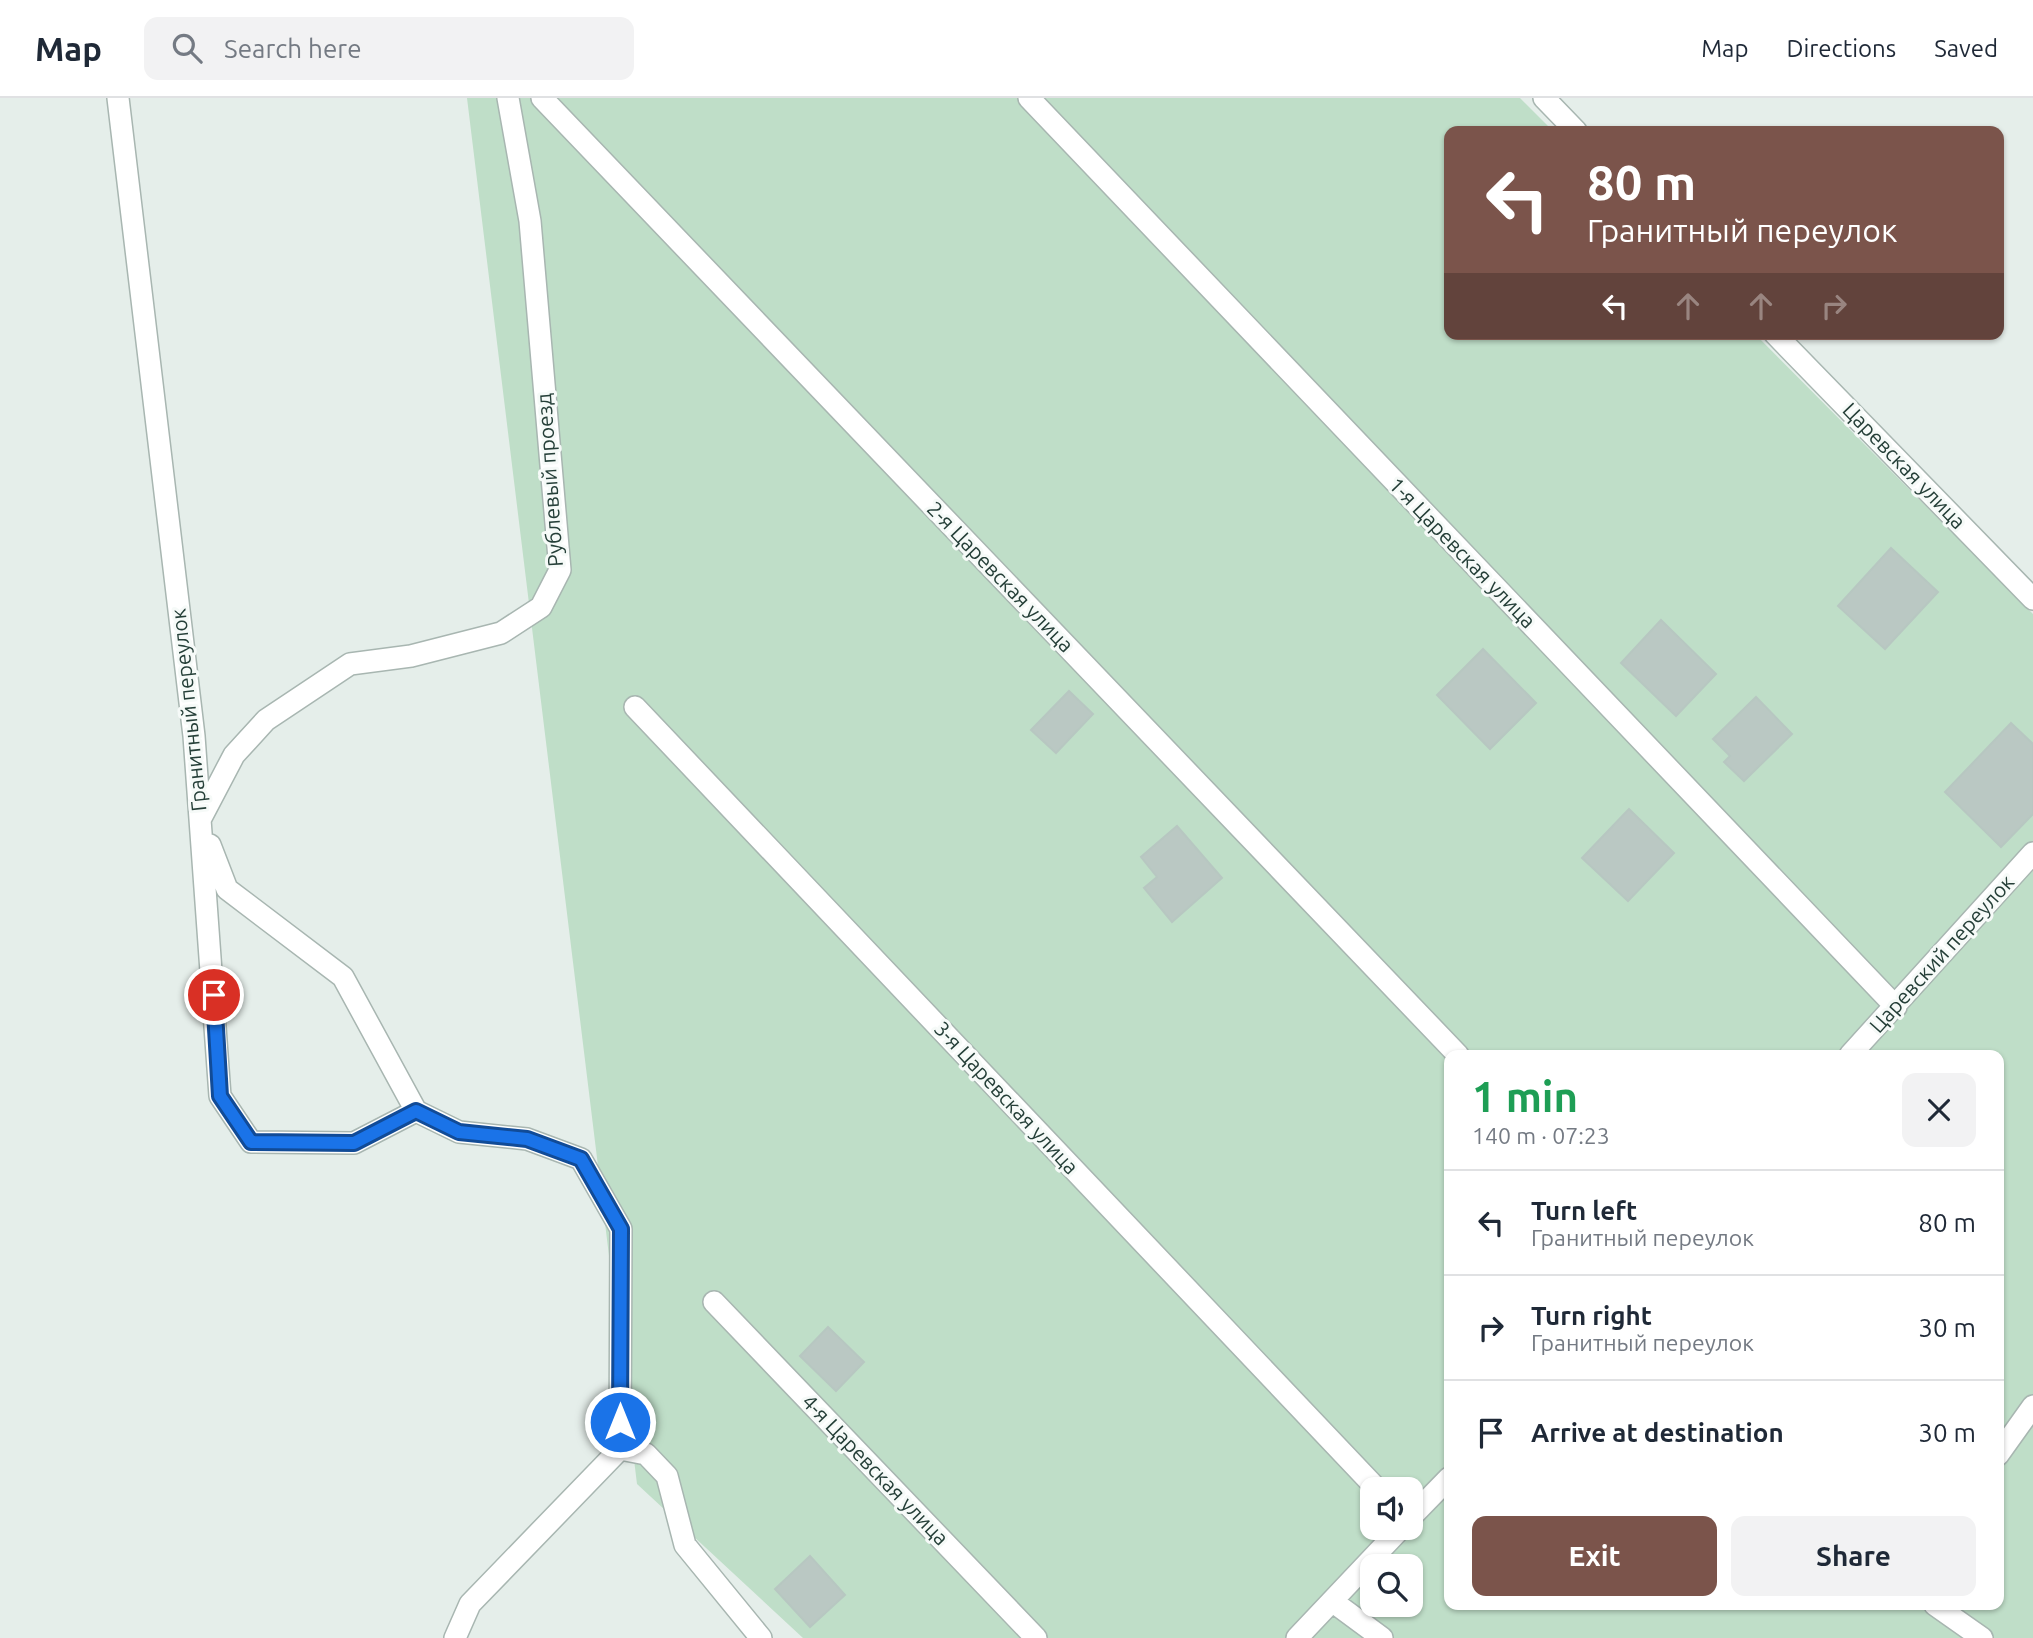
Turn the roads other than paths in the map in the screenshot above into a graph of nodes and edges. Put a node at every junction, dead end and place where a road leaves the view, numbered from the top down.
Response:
1 (118, 98) edge
2 (509, 98) edge
3 (542, 98) edge
4 (1029, 98) edge
5 (1544, 98) edge
6 (1571, 126) edge
7 (1781, 340) edge
8 (2033, 598) edge
9 (635, 707) dead end
10 (201, 818) junction
11 (2033, 853) edge
12 (1896, 1007) junction
13 (1453, 1050) edge
14 (1855, 1050) edge
15 (416, 1111) junction
16 (714, 1302) dead end
17 (2033, 1406) edge
18 (2004, 1447) edge
19 (620, 1449) junction
20 (1366, 1477) edge
21 (1444, 1483) edge
22 (1423, 1505) edge
23 (1390, 1540) edge
24 (1332, 1601) junction
25 (1942, 1610) edge
26 (455, 1638) edge
27 (761, 1638) edge
28 (1036, 1638) edge
29 (1297, 1638) edge
30 (1382, 1638) edge
31 (1982, 1638) edge

1 - 10 street, Гранитный переулок
2 - 10 street, Рублевый проезд
3 - 13 street, 2-я Царевская улица
4 - 12 street, 1-я Царевская улица
5 - 6 street
7 - 8 street, Царевская улица
9 - 20 street, 3-я Царевская улица
10 - 15 street
10 - 15 street, Гранитный переулок
11 - 12 street, Царевский переулок
12 - 14 street, Царевский переулок
15 - 19 street
16 - 28 street, 4-я Царевская улица
17 - 18 street
19 - 26 street
19 - 27 street
21 - 22 street
23 - 24 street
24 - 29 street
24 - 30 street
25 - 31 street

